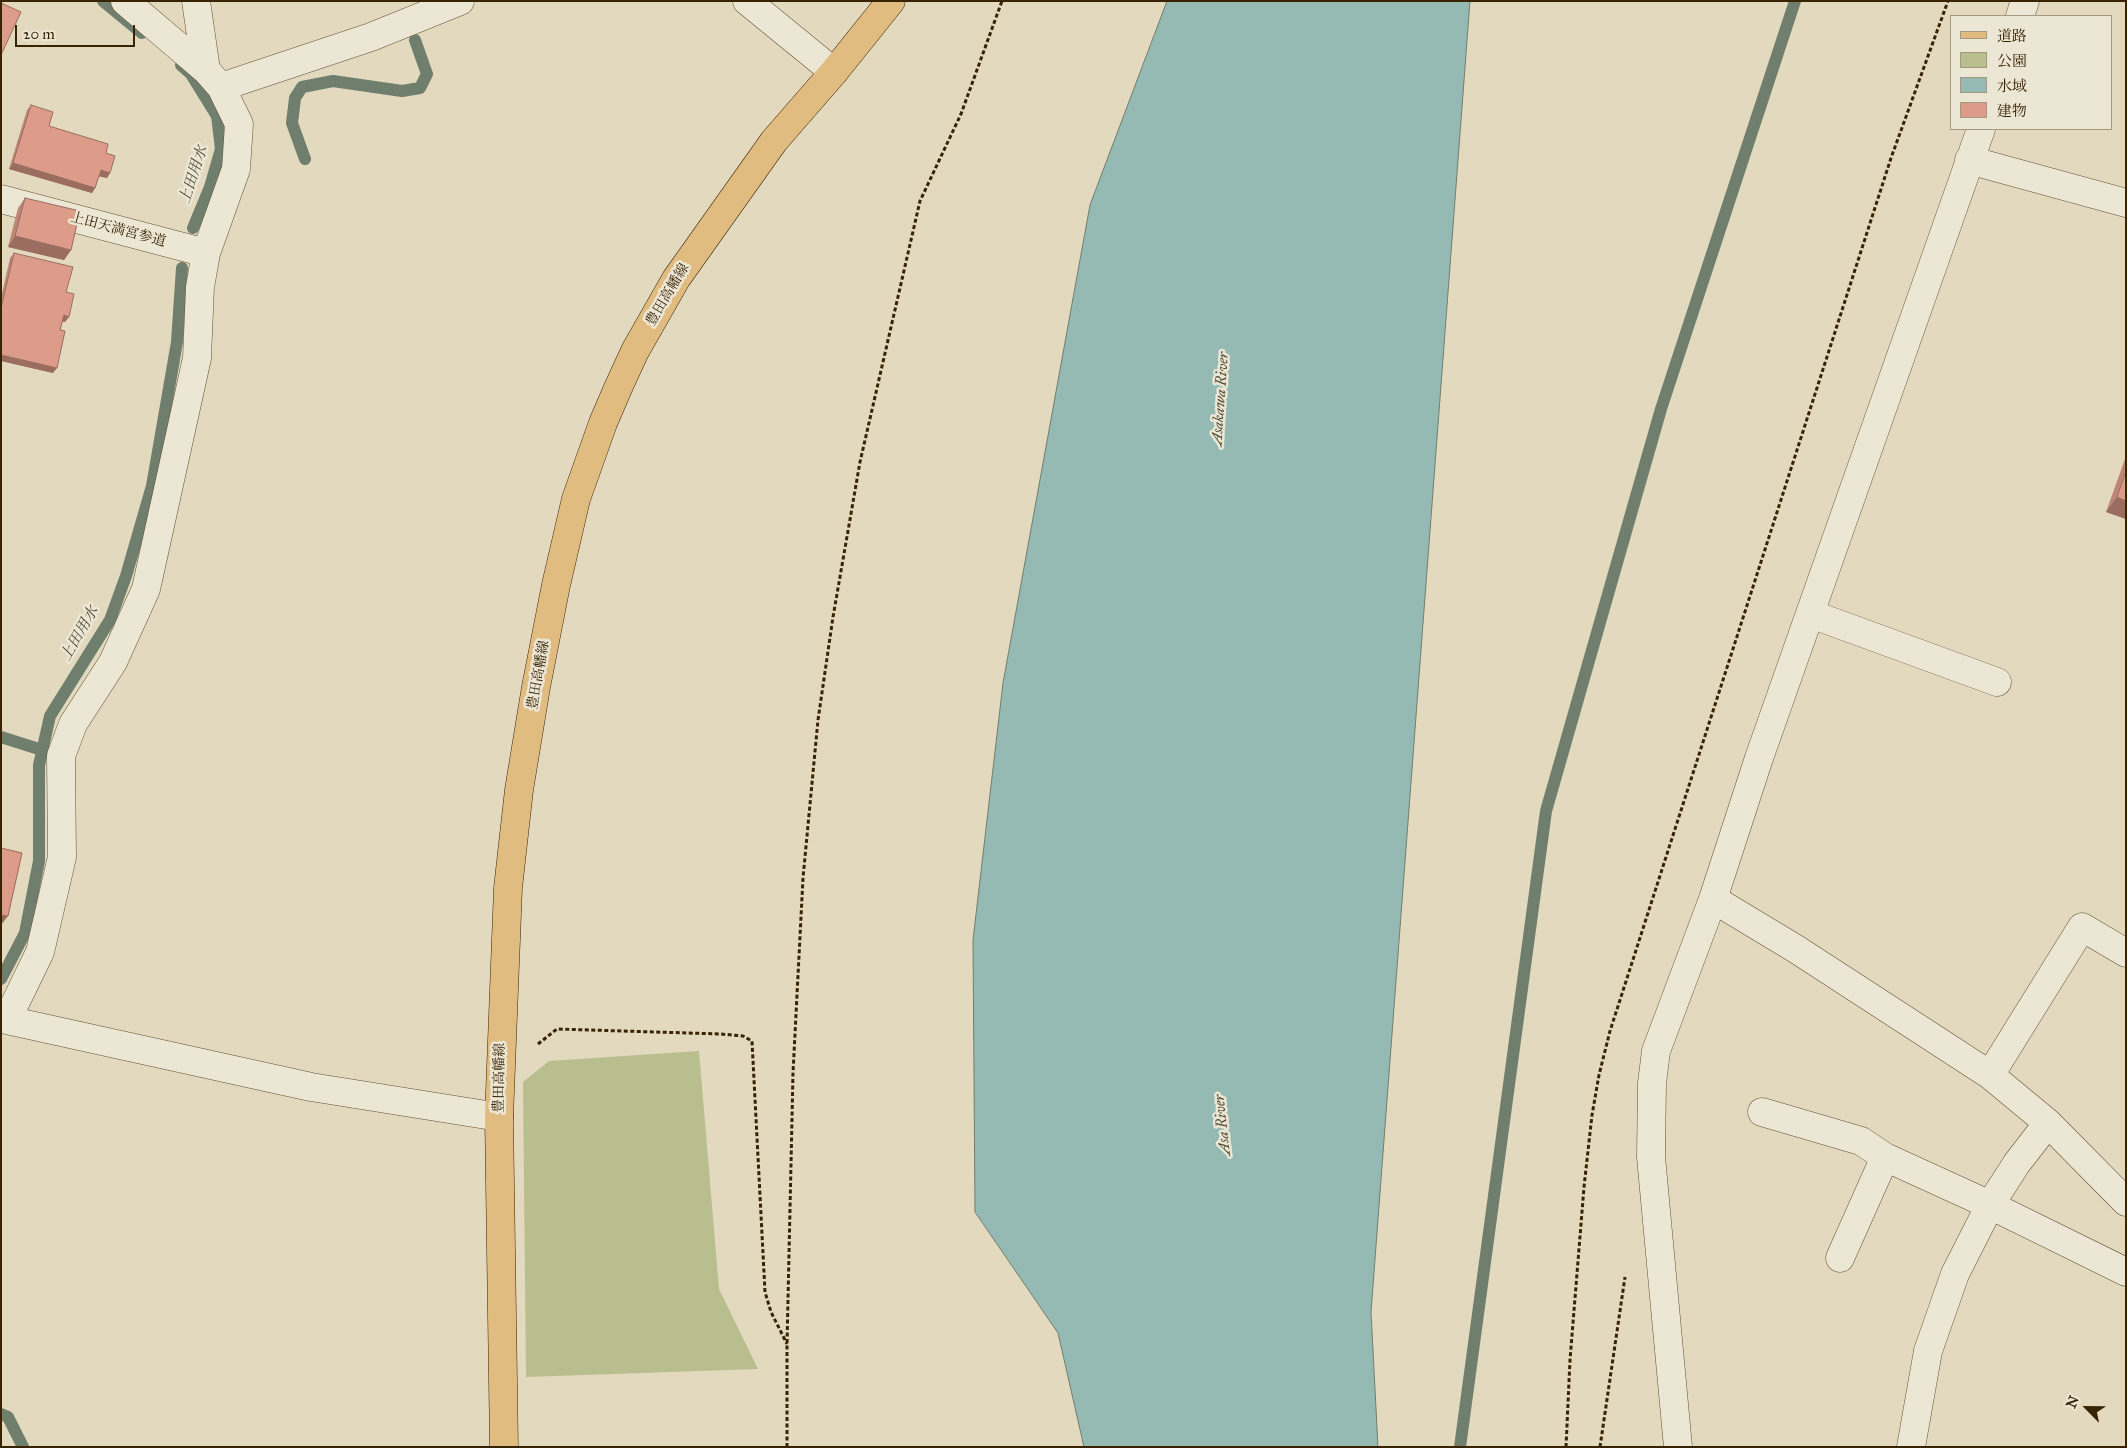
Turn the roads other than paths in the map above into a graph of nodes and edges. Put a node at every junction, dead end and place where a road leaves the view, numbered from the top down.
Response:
1 (125, 1) edge
2 (196, 1) edge
3 (460, 1) edge
4 (747, 1) edge
5 (891, 1) edge
6 (2025, 1) edge
7 (2020, 15) edge
8 (834, 72) junction
9 (214, 79) junction
10 (1980, 130) edge
11 (1969, 160) junction
12 (1, 199) edge
13 (2126, 203) edge
14 (206, 253) junction
15 (1811, 614) junction
16 (1997, 682) dead end
17 (1713, 899) junction
18 (2126, 953) edge
19 (3, 1026) edge
20 (1990, 1075) junction
21 (1762, 1112) dead end
22 (499, 1117) junction
23 (2048, 1123) junction
24 (1885, 1157) junction
25 (2126, 1202) edge
26 (1990, 1205) junction
27 (1840, 1258) dead end
28 (2126, 1272) edge
29 (504, 1447) edge
30 (1678, 1447) edge
31 (1911, 1447) edge

1 - 9 street
2 - 9 street
3 - 9 street
4 - 8 street
5 - 8 main road, 豊田高幡線
6 - 7 street
8 - 22 main road, 豊田高幡線
9 - 14 street
10 - 11 street
11 - 13 street
11 - 15 street
12 - 14 street, 上田天満宮参道
14 - 19 street
15 - 16 street
15 - 17 street
17 - 20 street
17 - 30 street
18 - 20 street
19 - 22 street
20 - 23 street
21 - 24 street
22 - 29 main road, 豊田高幡線
23 - 25 street
23 - 26 street
24 - 26 street
24 - 27 street
26 - 28 street
26 - 31 street

